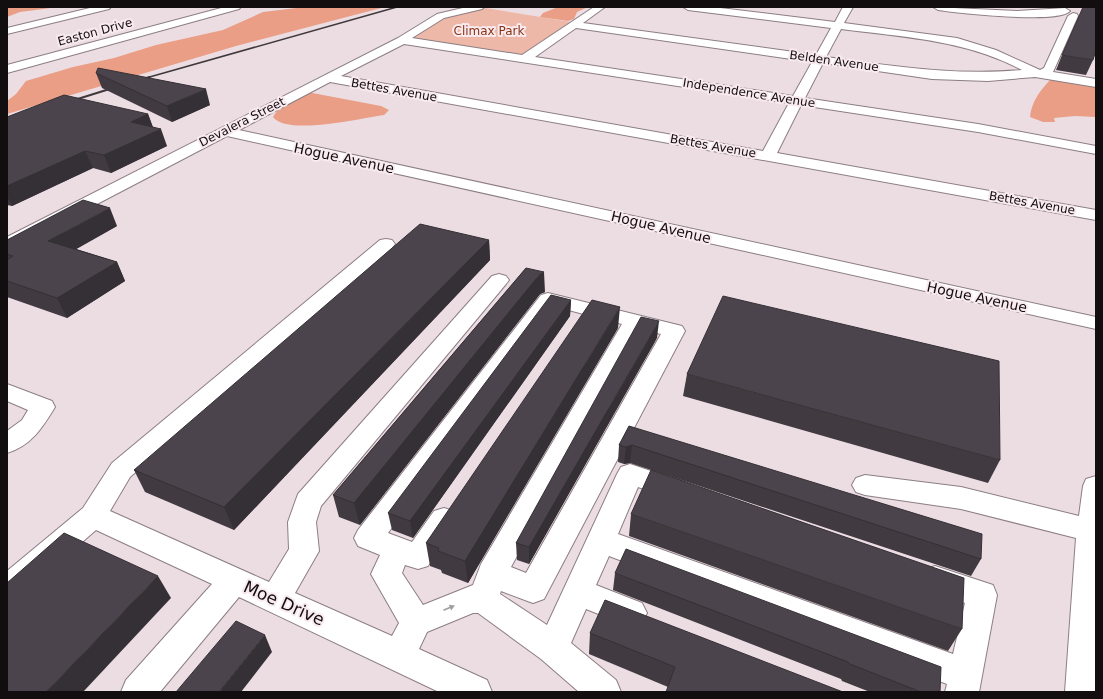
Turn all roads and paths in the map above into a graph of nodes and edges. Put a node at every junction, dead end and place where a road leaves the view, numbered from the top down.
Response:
1 (106, 7) edge
2 (479, 7) edge
3 (600, 7) edge
4 (688, 7) edge
5 (848, 7) edge
6 (938, 7) edge
7 (230, 8) edge
8 (1070, 13) edge
9 (838, 24) junction
10 (573, 25) junction
11 (7, 31) edge
12 (402, 40) junction
13 (820, 58) junction
14 (524, 59) junction
15 (7, 69) edge
16 (1039, 74) junction
17 (329, 78) junction
18 (1096, 83) edge
19 (797, 100) junction
20 (225, 131) junction
21 (1096, 150) edge
22 (768, 156) junction
23 (1096, 215) edge
24 (7, 244) edge
25 (386, 244) dead end
26 (499, 280) dead end
27 (634, 321) junction
28 (1096, 323) edge
29 (7, 392) edge
30 (7, 444) edge
31 (865, 485) dead end
32 (697, 497) edge
33 (458, 498) edge
34 (93, 516) junction
35 (1094, 524) edge
36 (600, 540) junction
37 (398, 549) junction
38 (907, 569) edge
39 (234, 581) junction
40 (487, 586) junction
41 (7, 589) edge
42 (578, 592) junction
43 (275, 599) junction
44 (416, 622) junction
45 (659, 624) edge
46 (553, 648) junction
47 (399, 655) junction
48 (964, 684) edge
49 (138, 692) edge
50 (475, 692) edge
51 (604, 692) edge
52 (1082, 692) edge

1 - 11 street
2 - 12 street, Devalera Street
3 - 10 street
4 - 9 street
5 - 9 street
6 - 8 street
7 - 15 street, Easton Drive
8 - 16 street
9 - 13 street
9 - 16 street
10 - 13 street, Belden Avenue
10 - 14 street
12 - 14 street, Independence Avenue
12 - 17 street, Devalera Street
13 - 16 street, Belden Avenue
13 - 19 street
14 - 19 street, Independence Avenue
16 - 18 street, Belden Avenue
17 - 20 street, Devalera Street
17 - 22 street, Bettes Avenue
19 - 21 street, Independence Avenue
19 - 22 street
20 - 24 street, Devalera Street
20 - 28 street, Hogue Avenue
22 - 23 street, Bettes Avenue
25 - 34 street
26 - 43 street
27 - 37 street
27 - 40 street
27 - 40 street
29 - 30 street
31 - 35 street
32 - 36 street
33 - 37 street
34 - 39 street, Moe Drive
34 - 41 street
35 - 52 street
36 - 42 street
36 - 48 street
37 - 44 street
38 - 48 street
39 - 43 street, Moe Drive
39 - 49 street
44 -> 40 street
40 - 46 street
42 - 45 street
42 - 46 street
43 - 47 street, Moe Drive
44 - 47 street
46 - 51 street
47 - 50 street, Moe Drive

